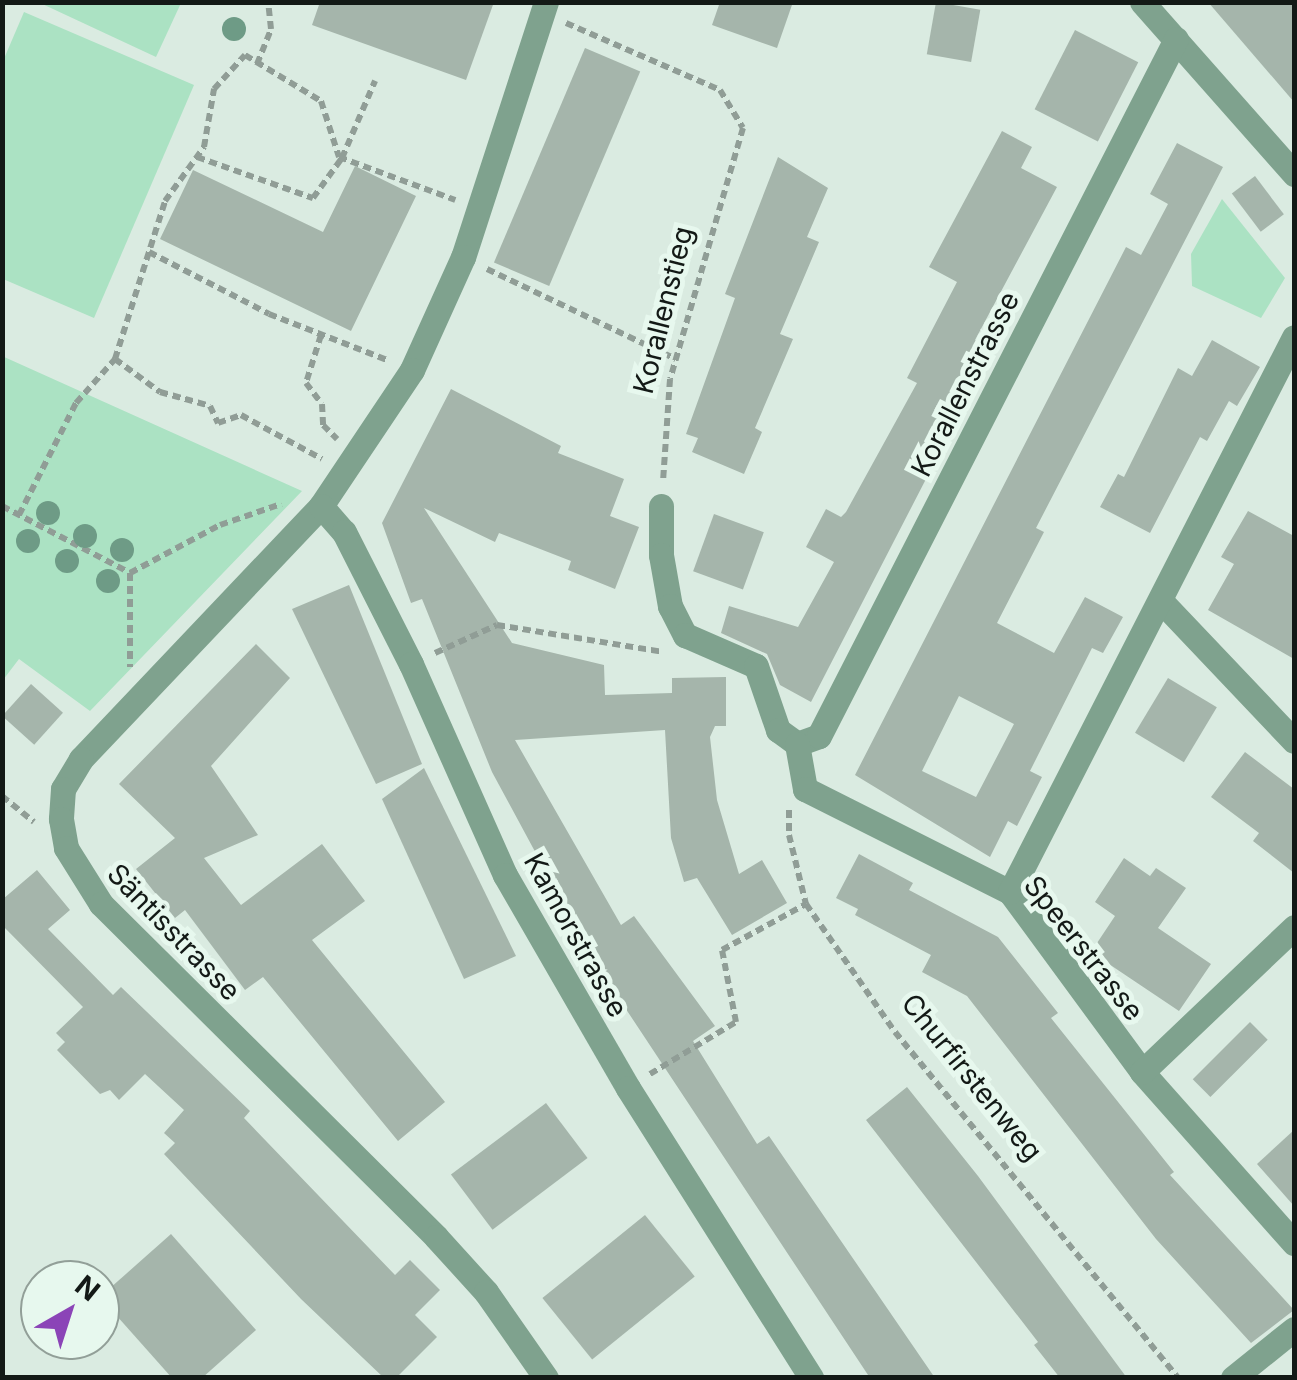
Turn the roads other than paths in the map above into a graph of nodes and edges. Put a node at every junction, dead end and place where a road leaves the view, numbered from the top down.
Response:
1 (1142, 2) edge
2 (544, 7) edge
3 (1176, 40) junction
4 (1294, 174) edge
5 (1294, 337) edge
6 (321, 506) junction
7 (661, 506) road end
8 (1161, 601) junction
9 (1294, 741) edge
10 (797, 744) junction
11 (1010, 892) junction
12 (1294, 926) edge
13 (1142, 1072) junction
14 (1294, 1244) edge
15 (1294, 1329) edge
16 (546, 1378) edge
17 (811, 1378) edge
18 (1232, 1378) edge

1 - 3 street
2 - 6 street, Säntisstrasse
3 - 4 street
3 - 10 street, Korallenstrasse
5 - 8 street
6 - 16 street, Säntisstrasse
6 - 17 street, Kamorstrasse
7 - 10 street
8 - 9 street
8 - 11 street
10 - 11 street, Speerstrasse
11 - 13 street, Speerstrasse
12 - 13 street
13 - 14 street, Speerstrasse
15 - 18 street

